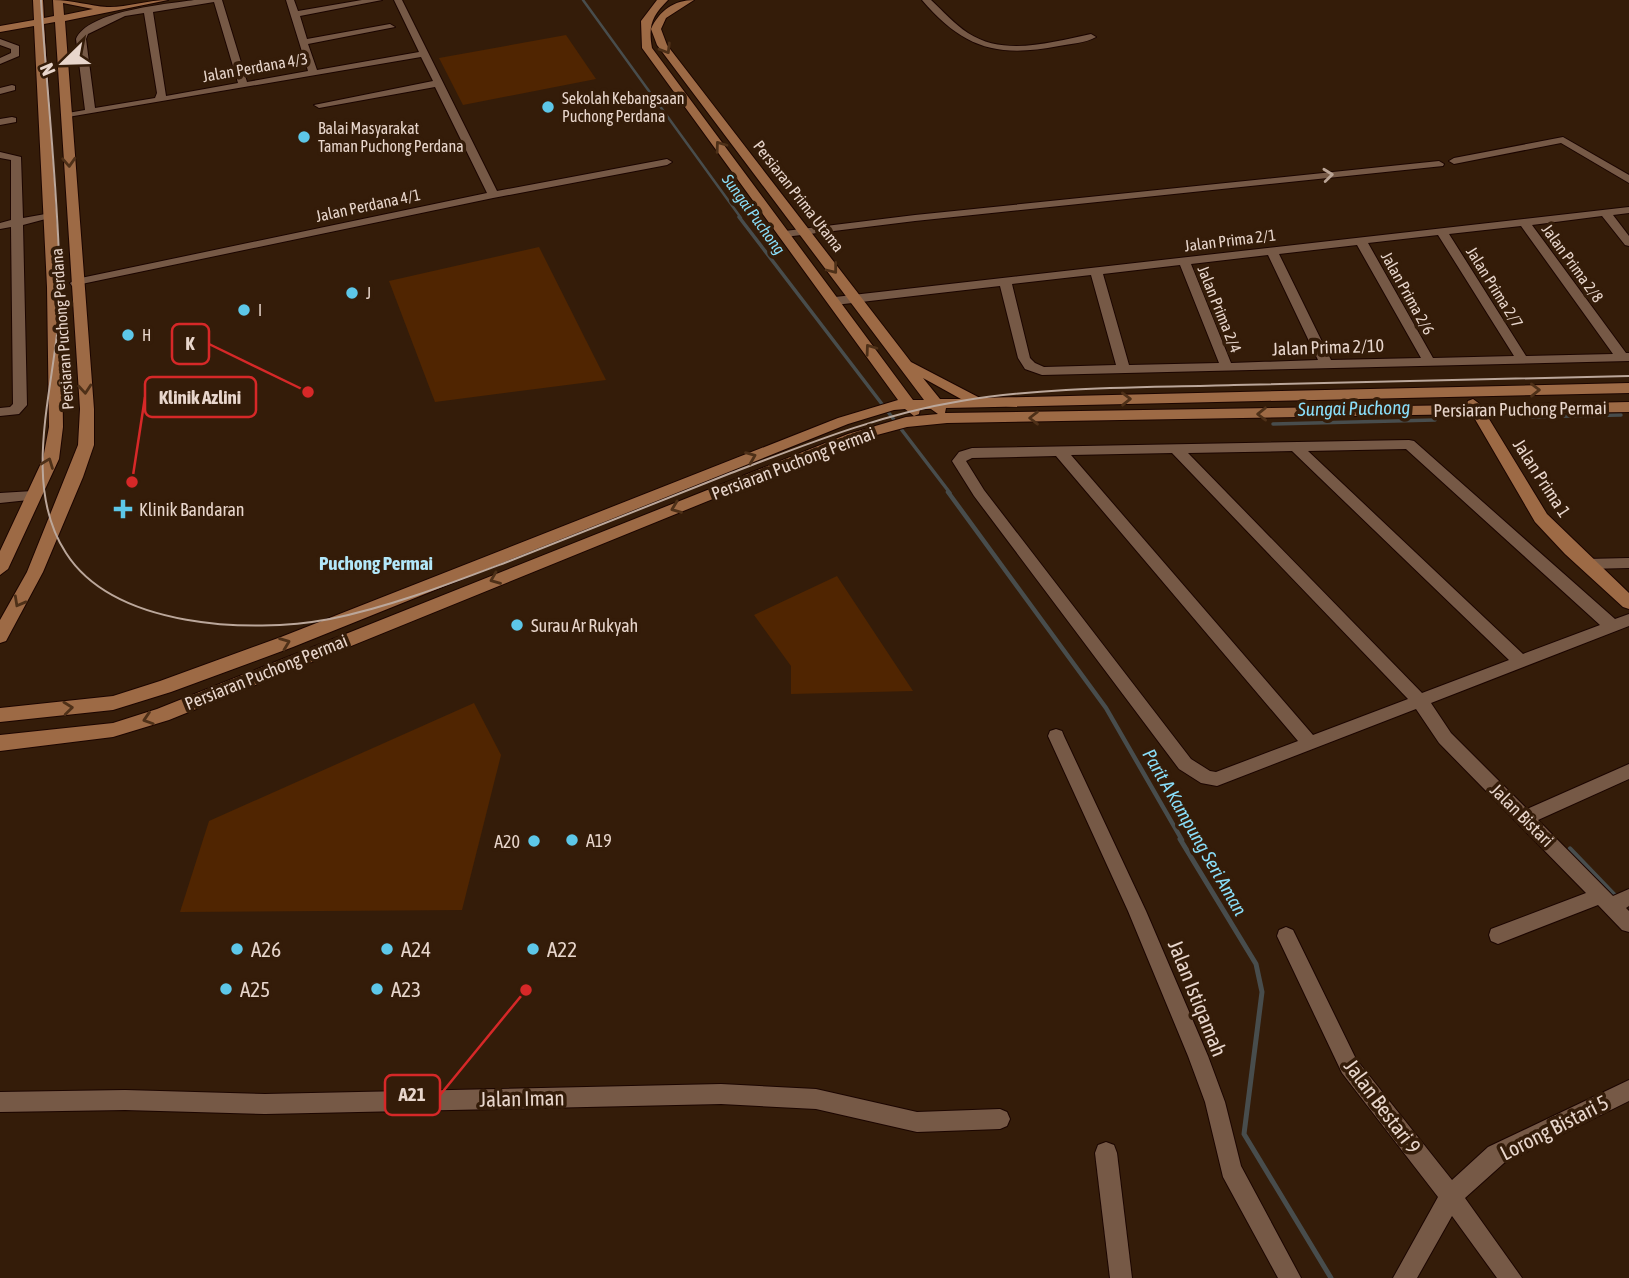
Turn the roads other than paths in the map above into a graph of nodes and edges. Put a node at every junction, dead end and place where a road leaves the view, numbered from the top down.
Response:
1 (60, 0) edge
2 (163, 0) edge
3 (211, 0) edge
4 (218, 0) edge
5 (290, 0) edge
6 (378, 0) edge
7 (398, 0) edge
8 (663, 0) edge
9 (689, 0) edge
10 (926, 0) edge
11 (39, 3) edge
12 (146, 7) junction
13 (101, 10) junction
14 (294, 14) junction
15 (60, 18) junction
16 (41, 21) junction
17 (0, 27) edge
18 (390, 27) dead end
19 (1091, 37) dead end
20 (42, 39) junction
21 (61, 39) junction
22 (0, 42) edge
23 (303, 42) junction
24 (425, 54) junction
25 (4, 61) edge
26 (313, 74) junction
27 (439, 83) junction
28 (243, 85) junction
29 (12, 89) dead end
30 (0, 90) edge
31 (159, 100) junction
32 (319, 105) dead end
33 (90, 111) junction
34 (66, 116) junction
35 (12, 120) dead end
36 (0, 122) edge
37 (4, 155) edge
38 (1454, 161) dead end
39 (667, 162) dead end
40 (1439, 164) dead end
41 (1629, 180) edge
42 (494, 195) junction
43 (1629, 210) edge
44 (1605, 213) junction
45 (51, 216) junction
46 (19, 222) junction
47 (1524, 222) junction
48 (0, 226) edge
49 (804, 231) junction
50 (1441, 232) junction
51 (785, 234) junction
52 (1361, 241) junction
53 (1629, 243) edge
54 (1272, 251) junction
55 (1184, 261) junction
56 (1096, 271) junction
57 (1005, 281) junction
58 (76, 283) junction
59 (856, 298) junction
60 (835, 301) junction
61 (1625, 357) edge
62 (1522, 359) junction
63 (904, 360) junction
64 (1428, 360) junction
65 (1327, 365) junction
66 (1227, 368) junction
67 (1124, 370) junction
68 (889, 376) junction
69 (1629, 388) edge
70 (1466, 391) junction
71 (978, 402) junction
72 (910, 404) junction
73 (936, 404) junction
74 (1602, 407) junction
75 (1629, 407) edge
76 (1532, 409) junction
77 (1477, 411) junction
78 (7, 412) edge
79 (868, 412) junction
80 (1434, 412) junction
81 (1629, 414) edge
82 (947, 418) junction
83 (913, 421) junction
84 (1494, 439) junction
85 (1294, 444) junction
86 (1177, 449) junction
87 (1060, 451) junction
88 (33, 496) junction
89 (0, 498) edge
90 (1629, 563) edge
91 (1586, 564) junction
92 (0, 569) edge
93 (1629, 603) edge
94 (1629, 620) edge
95 (1612, 626) junction
96 (0, 636) edge
97 (1521, 662) junction
98 (1420, 701) junction
99 (0, 715) edge
100 (1056, 736) dead end
101 (0, 743) edge
102 (1310, 743) junction
103 (1629, 771) edge
104 (1525, 818) junction
105 (1617, 900) edge
106 (1629, 925) edge
107 (1498, 935) dead end
108 (1286, 936) dead end
109 (1629, 1090) edge
110 (0, 1102) edge
111 (1000, 1119) dead end
112 (1106, 1153) dead end
113 (1451, 1196) junction
114 (1121, 1278) edge
115 (1290, 1278) edge
116 (1404, 1278) edge
117 (1511, 1278) edge

1 - 13 main road
1 - 15 main road, Persiaran Puchong Perdana
2 - 12 main road
3 - 12 street
4 - 28 street
5 - 14 street
6 - 14 street
7 - 24 street
51 -> 8 main road, Persiaran Prima Utama
9 -> 49 main road, Persiaran Prima Utama
10 - 19 street
11 - 16 main road, Persiaran Puchong Perdana
11 - 17 main road
12 - 13 main road
12 - 31 street
12 - 33 street
13 - 15 main road
13 - 21 main road
14 - 23 street
15 - 16 main road
15 - 21 main road, Persiaran Puchong Perdana
16 - 17 main road
16 - 20 main road, Persiaran Puchong Perdana
17 - 20 main road
18 - 23 street
20 - 45 main road, Persiaran Puchong Perdana
21 - 34 main road, Persiaran Puchong Perdana
22 - 25 street
23 - 26 street
24 - 26 street, Jalan Perdana 4/3
24 - 27 street
26 - 28 street, Jalan Perdana 4/3
27 - 32 street
27 - 42 street
28 - 31 street, Jalan Perdana 4/3
29 - 30 street
31 - 33 street, Jalan Perdana 4/3
33 - 34 street, Jalan Perdana 4/3
34 -> 58 main road, Persiaran Puchong Perdana
35 - 36 street
37 - 46 street
38 - 41 street
39 - 42 street, Jalan Perdana 4/1
49 -> 40 street
42 - 58 street, Jalan Perdana 4/1
43 - 44 street, Jalan Prima 2/1
44 - 47 street, Jalan Prima 2/1
44 - 53 street
45 - 46 street
88 -> 45 main road, Persiaran Puchong Perdana
46 - 48 street
46 - 78 street
47 - 50 street, Jalan Prima 2/1
47 - 61 street, Jalan Prima 2/8
49 - 51 street
49 -> 59 main road, Persiaran Prima Utama
50 - 52 street, Jalan Prima 2/1
50 - 62 street, Jalan Prima 2/7
51 - 60 main road, Persiaran Prima Utama
52 - 54 street, Jalan Prima 2/1
52 - 64 street, Jalan Prima 2/6
54 - 55 street, Jalan Prima 2/1
54 - 65 street
55 - 56 street, Jalan Prima 2/1
55 - 66 street, Jalan Prima 2/4
56 - 57 street, Jalan Prima 2/1
56 - 67 street
57 - 59 street, Jalan Prima 2/1
57 - 67 street, Jalan Prima 2/10
58 -> 96 main road, Persiaran Puchong Perdana
59 - 60 street, Jalan Prima 2/1
59 - 63 main road, Persiaran Prima Utama
68 -> 60 main road, Persiaran Prima Utama
61 - 62 street, Jalan Prima 2/10
62 - 64 street, Jalan Prima 2/10
63 - 71 main road
63 - 73 main road, Persiaran Prima Utama
64 - 65 street, Jalan Prima 2/10
65 - 66 street, Jalan Prima 2/10
66 - 67 street, Jalan Prima 2/10
68 - 72 main road, Persiaran Prima Utama
68 - 79 main road
70 -> 69 main road, Persiaran Puchong Permai
71 -> 70 main road, Persiaran Puchong Permai
70 - 77 main road, Jalan Prima 1
71 - 73 main road, Persiaran Puchong Permai
72 - 73 main road, Persiaran Puchong Permai
72 - 79 main road, Persiaran Puchong Permai
72 - 83 main road, Persiaran Prima Utama
73 - 82 main road, Persiaran Prima Utama
74 - 75 main road, Persiaran Puchong Permai
74 - 76 main road, Persiaran Puchong Permai
74 - 81 street
76 - 77 main road, Persiaran Puchong Permai
76 - 84 main road
77 - 80 main road, Persiaran Puchong Permai
77 - 84 main road, Jalan Prima 1
99 -> 79 main road, Persiaran Puchong Permai
80 -> 82 main road, Persiaran Puchong Permai
80 - 84 main road
82 - 83 main road, Persiaran Puchong Permai
83 -> 101 main road, Persiaran Puchong Permai
84 - 91 main road, Jalan Prima 1
85 - 86 street
85 - 95 street
85 - 97 street
86 - 87 street
86 - 98 street, Jalan Bistari
87 - 102 street
87 - 102 street
88 - 89 street
88 - 92 main road, Persiaran Puchong Perdana
90 - 91 street
91 - 93 main road, Jalan Prima 1
94 - 95 street
95 - 97 street
97 - 98 street
98 - 102 street
98 - 104 street, Jalan Bistari
100 - 115 street, Jalan Istiqamah
103 - 104 street
104 - 105 street, Jalan Bistari
105 - 106 street, Jalan Bistari
105 - 107 street
108 - 113 street, Jalan Bestari 9
109 - 113 street, Lorong Bistari 5
110 - 111 street, Jalan Iman
112 - 114 street
113 - 116 street, Lorong Bistari 5
113 - 117 street, Jalan Bestari 9

